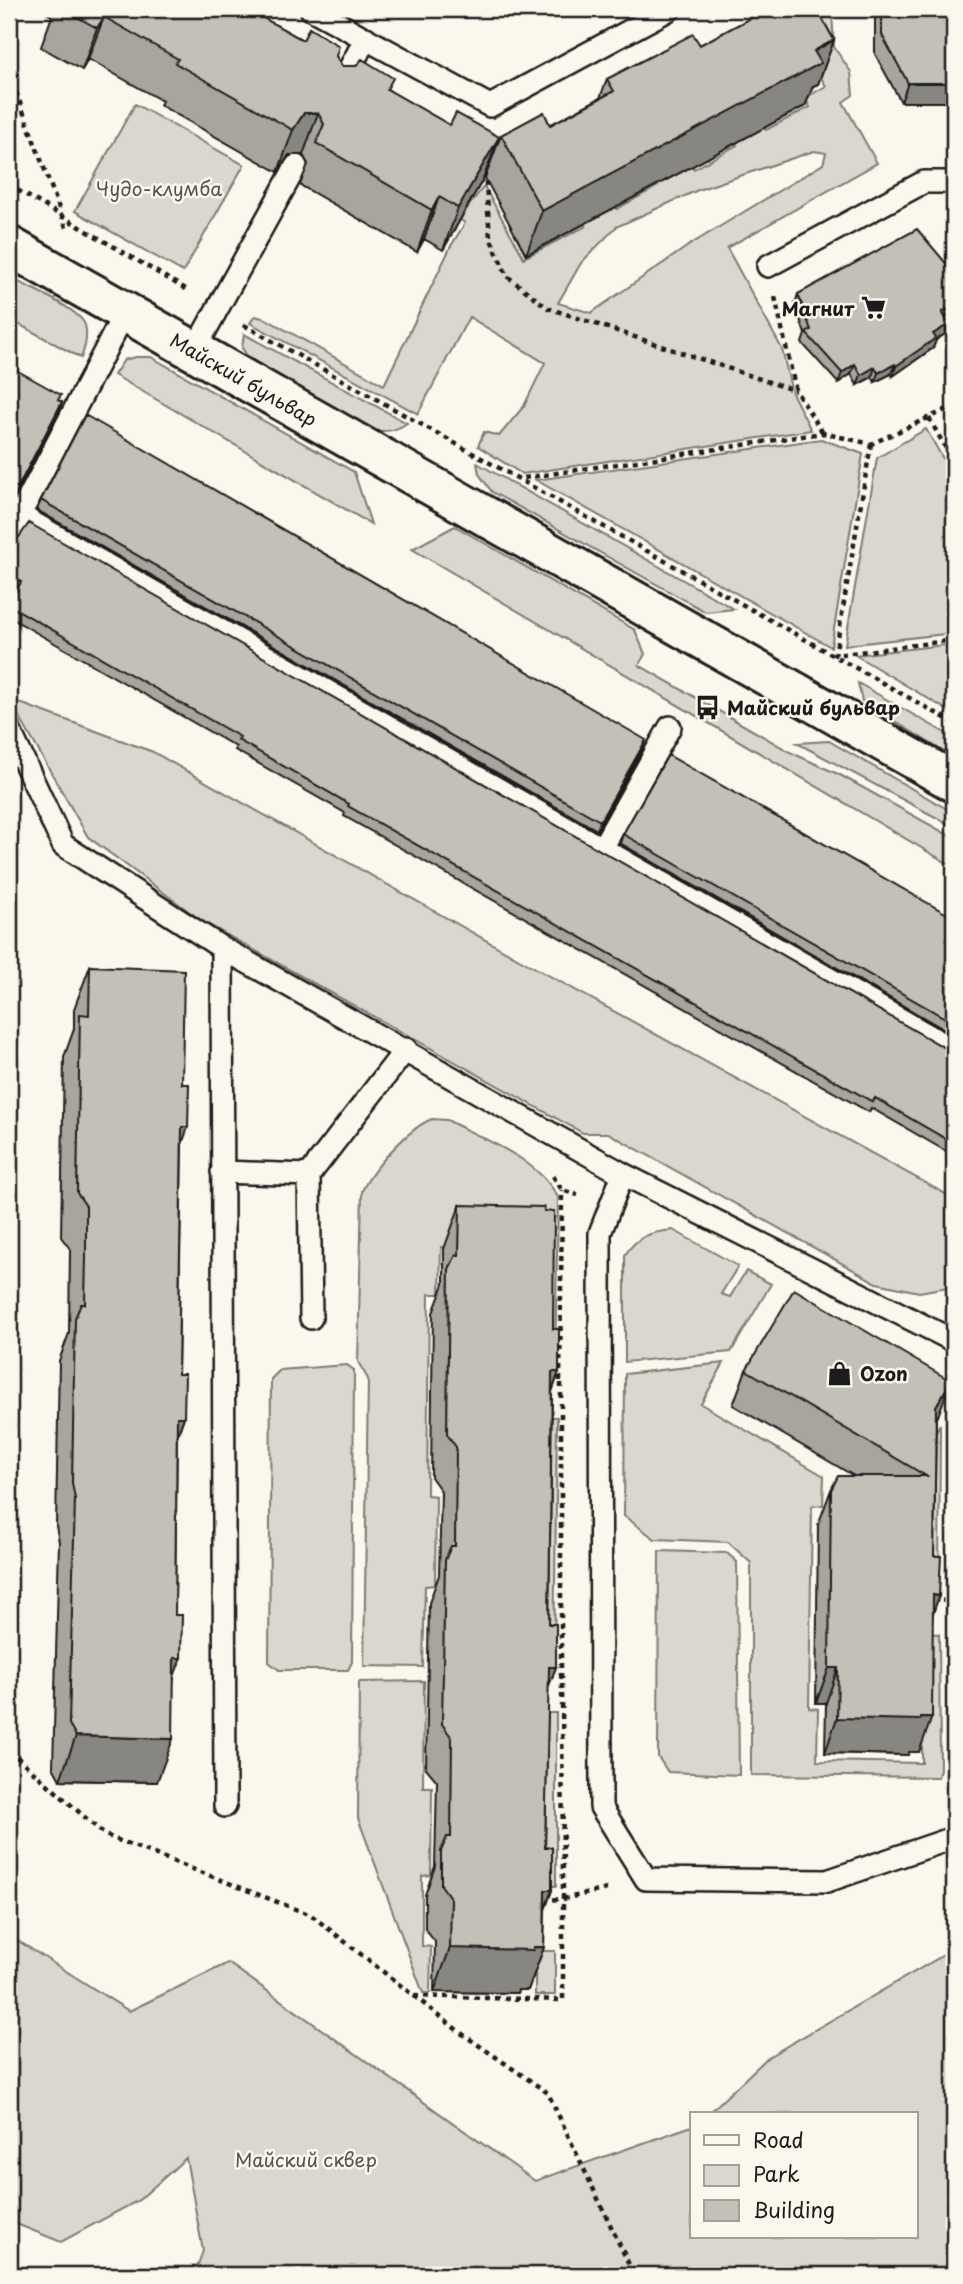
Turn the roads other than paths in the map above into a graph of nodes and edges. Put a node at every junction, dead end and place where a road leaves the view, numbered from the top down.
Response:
1 (311, 9) edge
2 (670, 9) edge
3 (366, 38) junction
4 (334, 97) edge
5 (296, 166) edge
6 (954, 182) edge
7 (9, 246) edge
8 (768, 266) road end
9 (125, 312) junction
10 (194, 351) junction
11 (14, 513) edge
12 (9, 536) edge
13 (670, 727) dead end
14 (9, 729) edge
15 (954, 782) edge
16 (602, 848) junction
17 (222, 948) junction
18 (406, 1049) junction
19 (954, 1050) edge
20 (222, 1172) junction
21 (623, 1174) junction
22 (309, 1175) junction
23 (311, 1318) dead end
24 (954, 1341) edge
25 (225, 1806) dead end
26 (954, 1835) edge

1 - 3 lane
2 - 3 lane
3 - 4 lane
5 - 10 lane
6 - 8 lane
7 - 9 main road, Майский бульвар
9 - 10 main road, Майский бульвар
9 - 11 lane
10 - 15 main road, Майский бульвар
11 - 12 lane
11 - 16 lane
13 - 16 lane
14 - 17 lane
16 - 19 lane
17 - 18 lane
17 - 20 lane
18 - 21 lane
18 - 22 lane
20 - 22 lane
20 - 25 lane
21 - 24 lane
21 - 26 lane
22 - 23 lane

